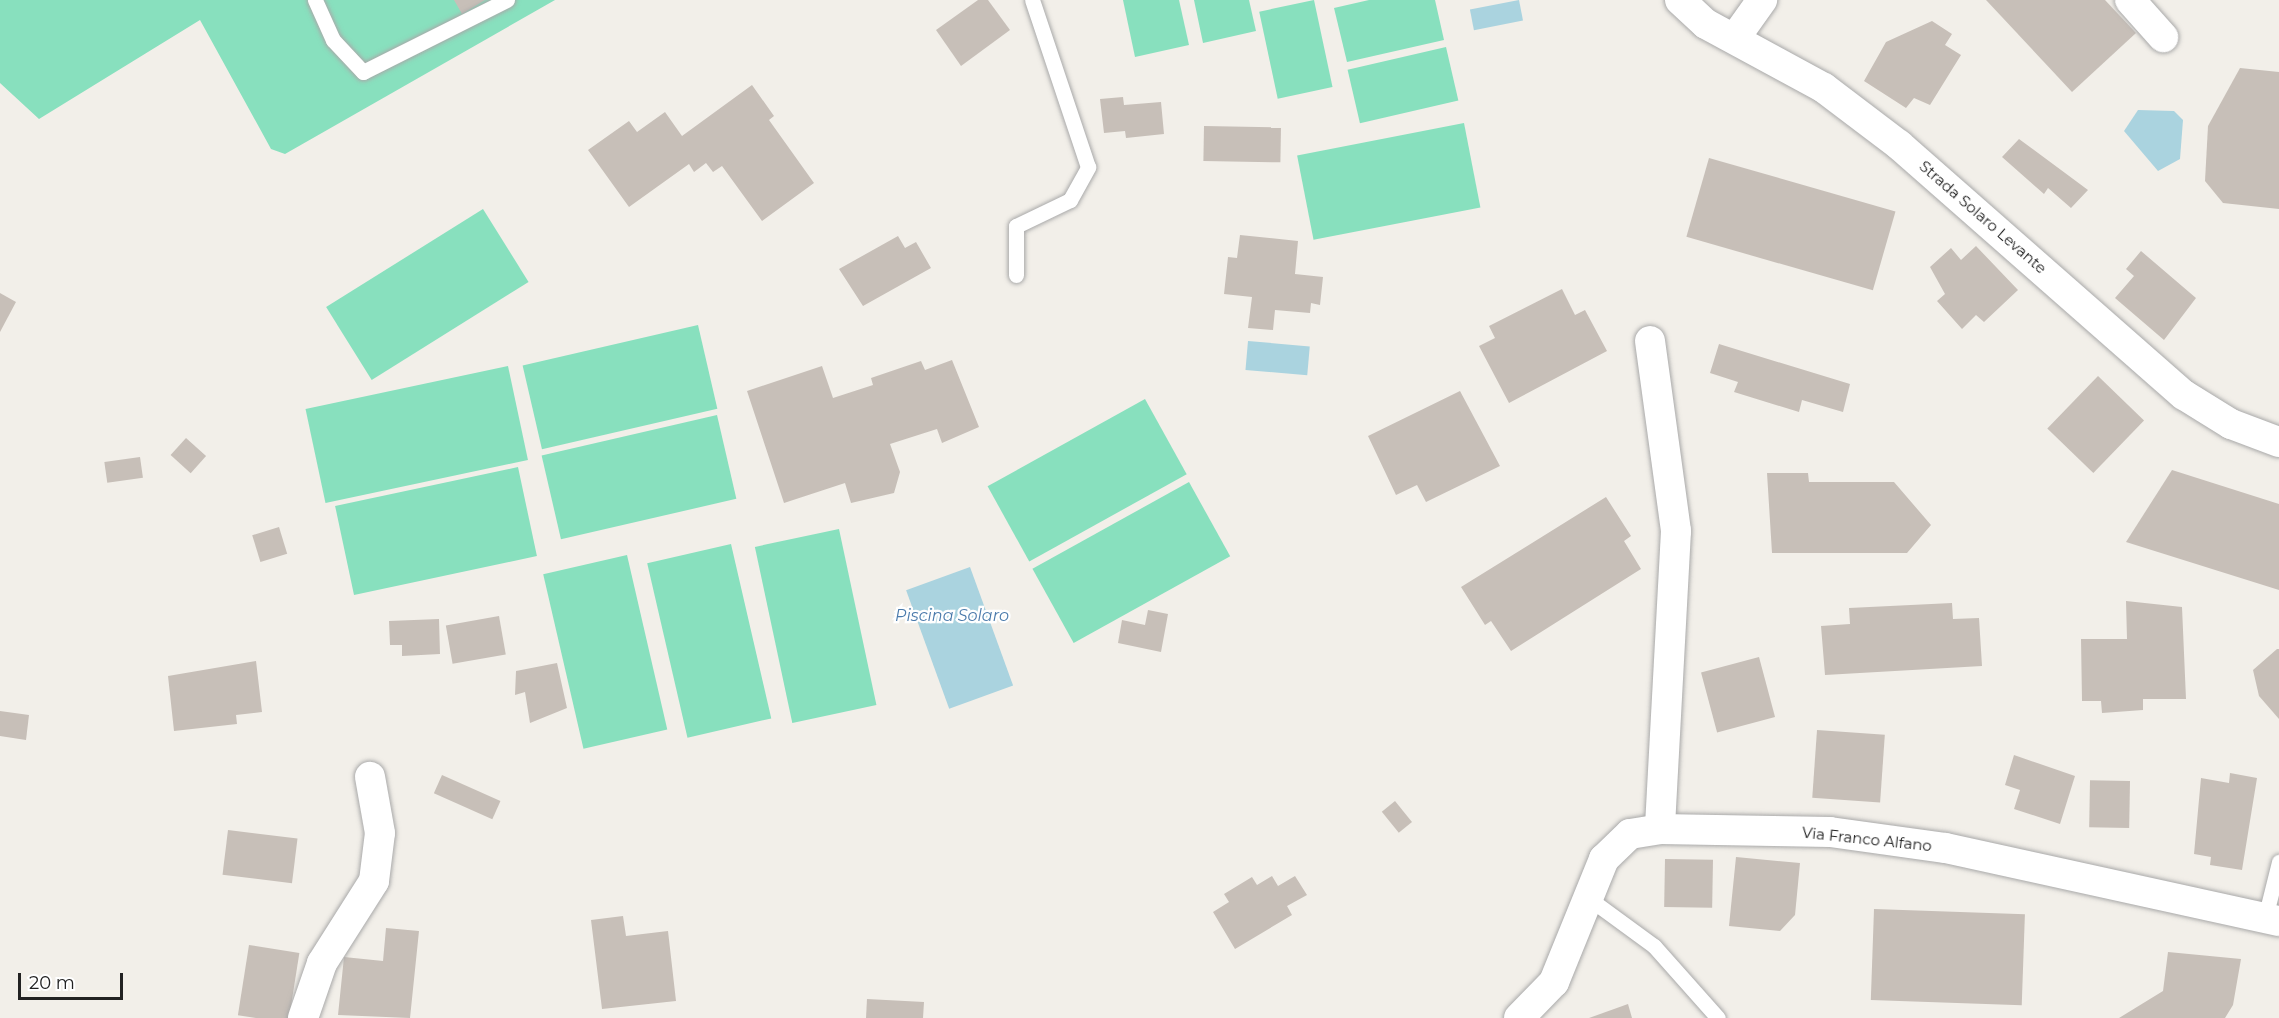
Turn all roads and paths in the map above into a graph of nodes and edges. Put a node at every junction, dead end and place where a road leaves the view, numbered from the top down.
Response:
1 (315, 0) edge
2 (507, 0) edge
3 (1032, 0) edge
4 (1680, 0) edge
5 (1762, 0) edge
6 (2130, 0) edge
7 (2163, 37) dead end
8 (1735, 38) junction
9 (1016, 275) dead end
10 (1650, 341) dead end
11 (2279, 442) edge
12 (370, 777) dead end
13 (1660, 829) junction
14 (2279, 862) edge
15 (1587, 897) junction
16 (2272, 920) edge
17 (303, 1018) edge
18 (1519, 1018) edge
19 (1718, 1018) edge

1 - 2 lane
3 - 9 lane
4 - 8 street, Strada Solaro Levante
5 - 8 street
6 - 7 street
8 - 11 street, Strada Solaro Levante
10 - 13 street
12 - 17 street
13 - 15 street, Via Franco Alfano
13 - 16 street, Via Franco Alfano
14 - 16 lane
15 - 18 street, Via Franco Alfano
15 - 19 lane

